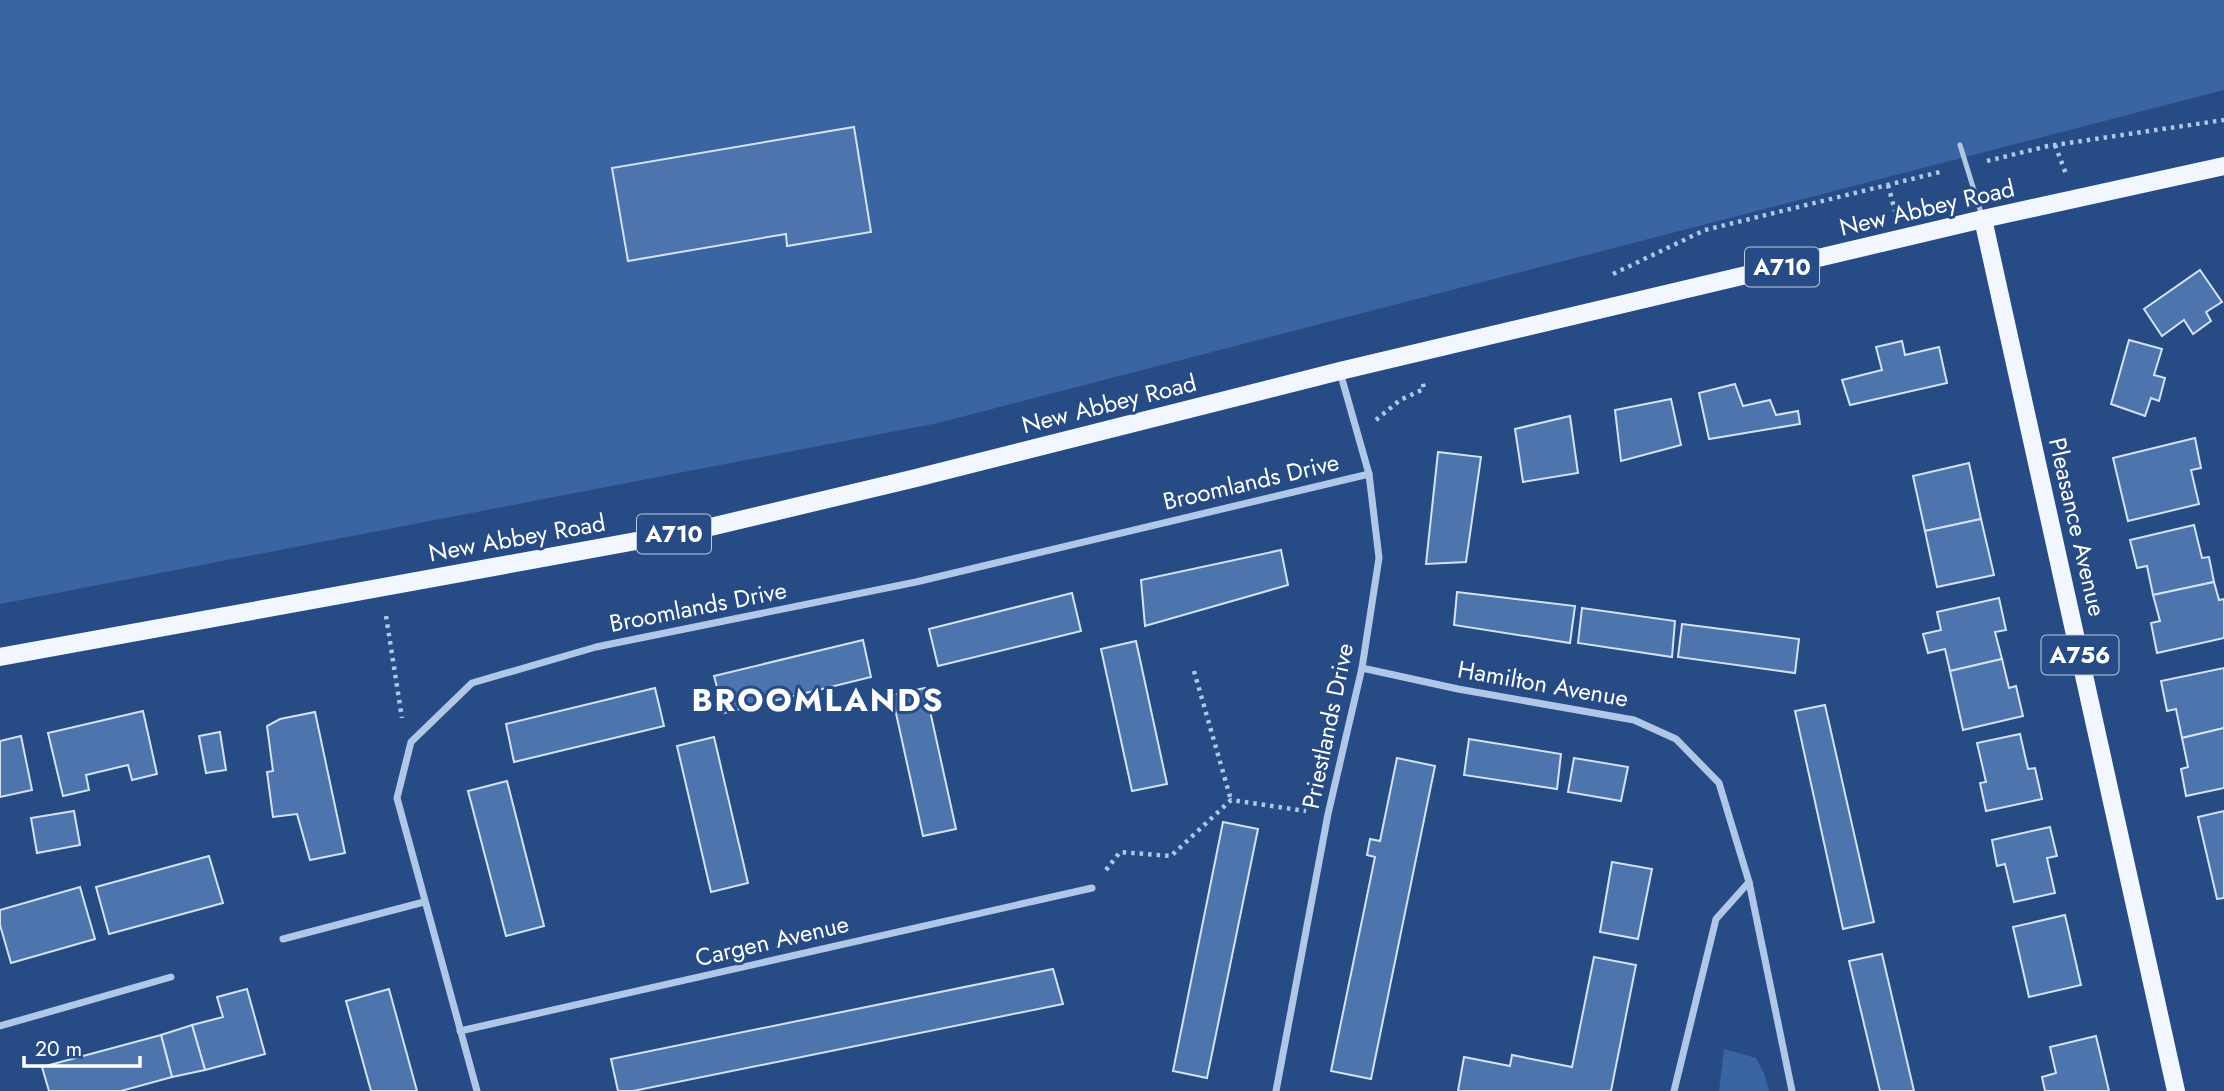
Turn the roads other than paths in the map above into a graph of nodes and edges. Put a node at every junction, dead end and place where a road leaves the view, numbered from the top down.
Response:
1 (1960, 145) dead end
2 (2224, 166) edge
3 (1983, 219) junction
4 (1340, 371) junction
5 (1369, 474) junction
6 (0, 657) edge
7 (1362, 668) junction
8 (1749, 882) junction
9 (1092, 888) road end
10 (424, 902) junction
11 (283, 939) dead end
12 (171, 977) dead end
13 (0, 1026) edge
14 (460, 1031) junction
15 (477, 1091) edge
16 (1276, 1091) edge
17 (1674, 1091) edge
18 (1792, 1091) edge
19 (2176, 1091) edge

1 - 3 lane
2 - 3 main road, New Abbey Road / A710
3 - 4 main road, New Abbey Road / A710
3 - 19 main road, Pleasance Avenue / A756
4 - 5 street, Priestlands Drive
4 - 6 main road, New Abbey Road / A710
5 - 7 street, Priestlands Drive
5 - 10 street, Broomlands Drive
7 - 8 street, Hamilton Avenue
7 - 16 street, Priestlands Drive
8 - 17 street
8 - 18 street, Hamilton Avenue
9 - 14 street, Cargen Avenue
10 - 11 street
10 - 14 street, Broomlands Drive
12 - 13 street
14 - 15 street, Broomlands Drive

